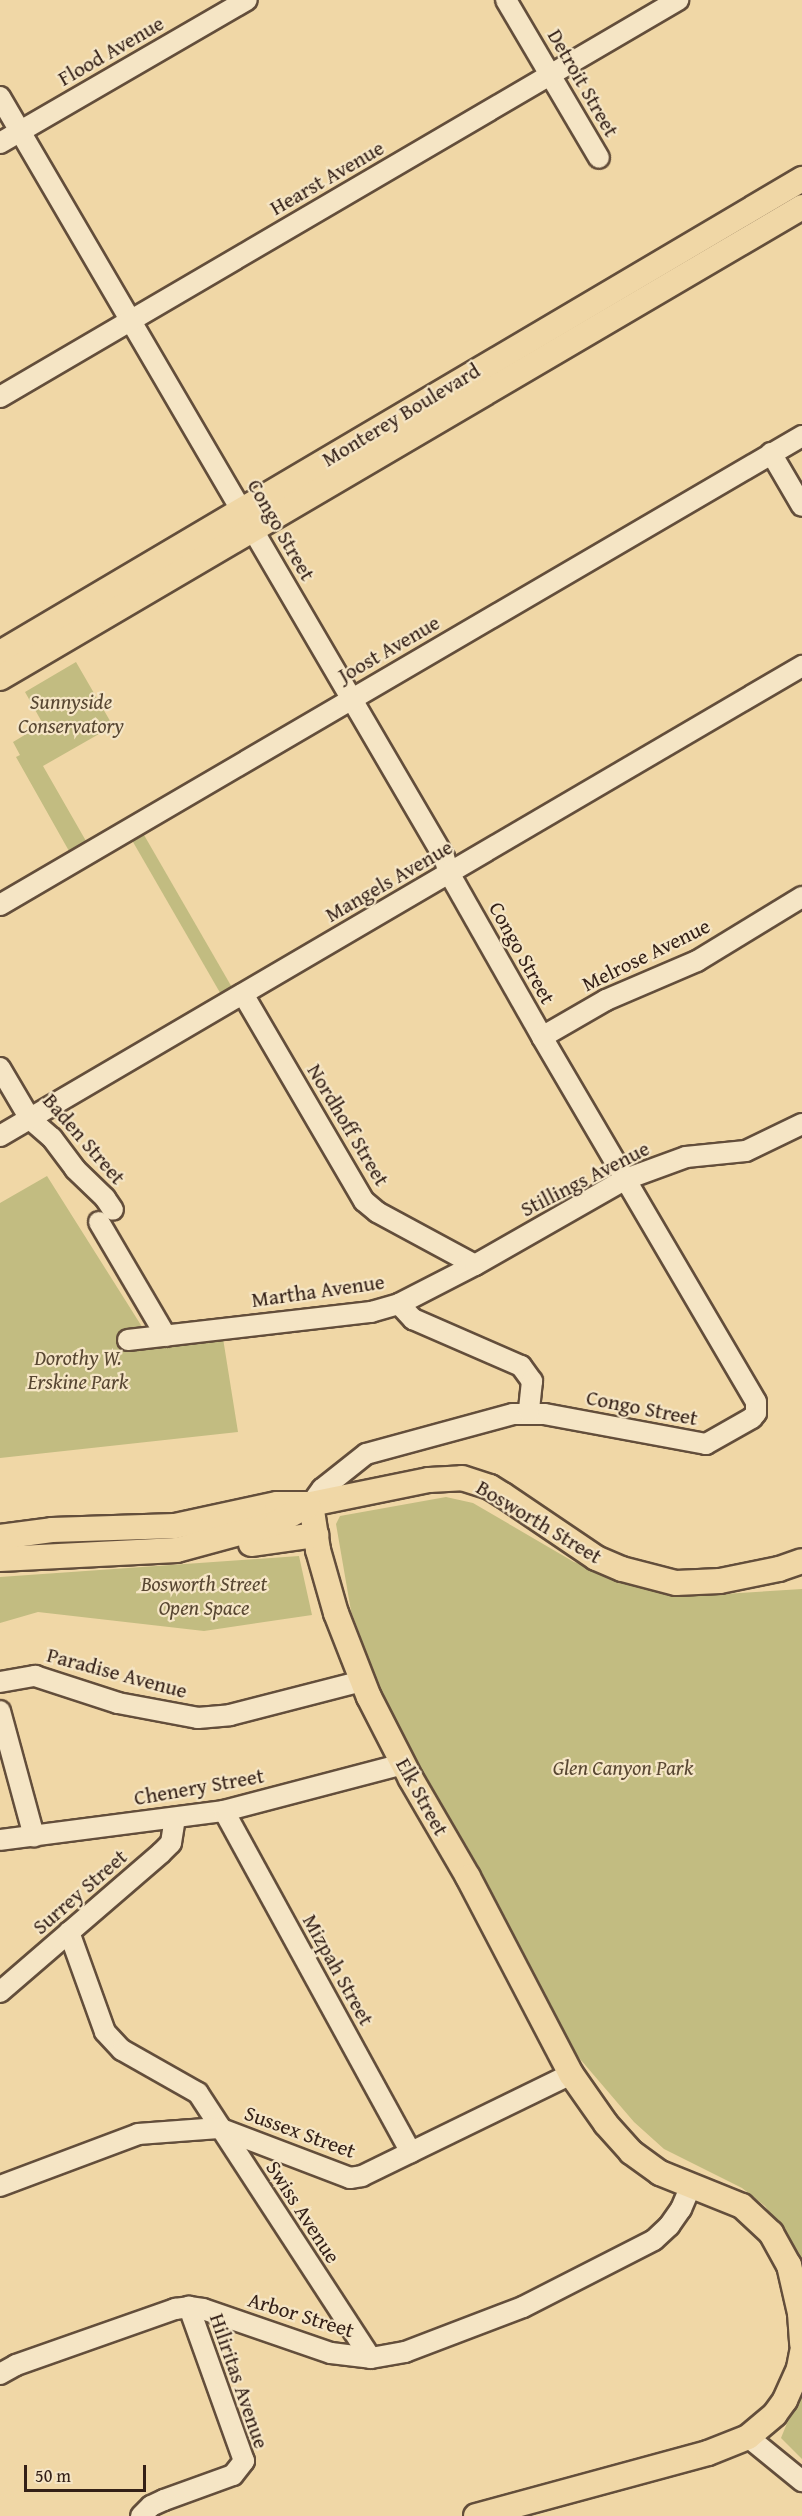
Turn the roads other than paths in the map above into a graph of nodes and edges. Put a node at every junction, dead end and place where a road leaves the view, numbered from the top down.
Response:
1 (247, 0) edge
2 (506, 0) edge
3 (678, 0) edge
4 (550, 75) junction
5 (0, 96) edge
6 (20, 131) junction
7 (0, 143) edge
8 (599, 158) dead end
9 (802, 179) edge
10 (802, 207) edge
11 (130, 320) junction
12 (0, 397) edge
13 (802, 436) edge
14 (771, 453) junction
15 (802, 506) edge
16 (247, 520) junction
17 (0, 653) edge
18 (802, 666) edge
19 (0, 678) edge
20 (351, 699) junction
21 (449, 873) junction
22 (802, 897) edge
23 (0, 905) edge
24 (243, 994) junction
25 (542, 1037) junction
26 (0, 1068) edge
27 (30, 1119) junction
28 (802, 1124) edge
29 (0, 1136) edge
30 (626, 1179) junction
31 (475, 1265) junction
32 (399, 1304) junction
33 (166, 1336) junction
34 (128, 1340) dead end
35 (529, 1412) junction
36 (310, 1504) junction
37 (316, 1534) junction
38 (0, 1537) edge
39 (177, 1550) junction
40 (0, 1559) edge
41 (802, 1561) edge
42 (362, 1681) junction
43 (0, 1682) edge
44 (0, 1711) edge
45 (403, 1764) junction
46 (224, 1811) junction
47 (175, 1819) junction
48 (34, 1836) junction
49 (0, 1840) edge
50 (69, 1932) junction
51 (0, 1992) edge
52 (571, 2074) junction
53 (219, 2128) junction
54 (411, 2152) junction
55 (0, 2186) edge
56 (691, 2186) junction
57 (189, 2307) junction
58 (802, 2344) edge
59 (802, 2352) edge
60 (371, 2358) junction
61 (0, 2374) edge
62 (748, 2437) junction
63 (802, 2481) edge
64 (145, 2515) edge
65 (476, 2516) edge

1 - 6 street, Flood Avenue
2 - 4 street, Detroit Street
3 - 4 street, Hearst Avenue
4 - 8 street, Detroit Street
4 - 11 street, Hearst Avenue
5 - 6 street, Congo Street
6 - 7 street, Flood Avenue
6 - 11 street, Congo Street
9 - 16 main road, Monterey Boulevard
10 - 16 main road, Monterey Boulevard
11 - 12 street, Hearst Avenue
11 - 16 street, Congo Street
13 - 14 street, Joost Avenue
14 - 15 street
14 - 20 street, Joost Avenue
16 - 17 main road, Monterey Boulevard
16 - 19 main road, Monterey Boulevard
16 - 20 street, Congo Street
18 - 21 street, Mangels Avenue
20 - 21 street, Congo Street
20 - 23 street, Joost Avenue
21 - 24 street, Mangels Avenue
21 - 25 street, Congo Street
22 - 25 street, Melrose Avenue
24 - 27 street, Mangels Avenue
24 - 31 street, Nordhoff Street
25 - 30 street, Congo Street
26 - 27 street, Baden Street
27 - 29 street, Mangels Avenue
27 - 33 street, Baden Street
28 - 30 street, Stillings Avenue
30 - 31 street, Stillings Avenue
30 - 35 street, Congo Street
31 - 32 street, Stillings Avenue
32 - 33 street, Martha Avenue
32 - 35 street, Martha Avenue
33 - 34 street, Martha Avenue
35 - 36 street, Congo Street
36 - 37 main road, Elk Street
36 - 38 main road, Bosworth Street
36 - 39 main road, Bosworth Street
36 - 41 main road, Bosworth Street
37 - 39 main road
37 - 42 main road, Elk Street
39 - 40 main road, Bosworth Street
42 - 43 street, Paradise Avenue
42 - 45 main road, Elk Street
44 - 48 street
45 - 46 street, Chenery Street
45 - 52 main road, Elk Street
46 - 47 street, Chenery Street
46 - 54 street, Mizpah Street
47 - 48 street, Chenery Street
47 - 50 street, Surrey Street
48 - 49 street, Chenery Street
50 - 51 street, Surrey Street
50 - 53 street, Swiss Avenue
52 - 54 street, Sussex Street
52 - 56 main road, Elk Street
53 - 54 street, Sussex Street
53 - 55 street, Sussex Street
53 - 60 street, Swiss Avenue
56 - 58 main road, Elk Street
56 - 60 street, Arbor Street
57 - 60 street, Arbor Street
57 - 61 street, Arbor Street
57 - 64 street, Hiliritas Avenue
59 - 62 main road
62 - 63 street
62 - 65 main road

